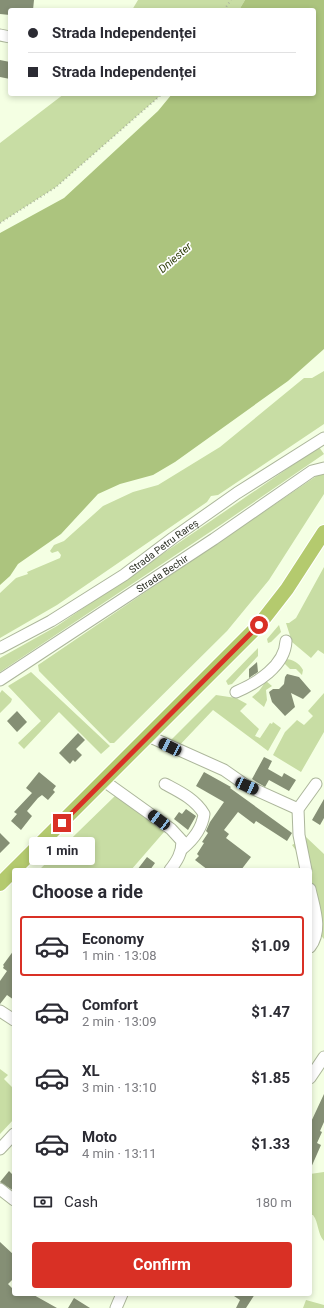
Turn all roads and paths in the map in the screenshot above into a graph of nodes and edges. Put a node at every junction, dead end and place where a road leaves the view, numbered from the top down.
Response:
1 (160, 96) edge
2 (0, 223) edge
3 (324, 438) edge
4 (324, 468) edge
5 (324, 532) edge
6 (286, 641) dead end
7 (0, 648) edge
8 (0, 680) edge
9 (236, 692) dead end
10 (148, 736) junction
11 (104, 781) junction
12 (165, 784) dead end
13 (316, 784) dead end
14 (298, 809) junction
15 (182, 849) junction
16 (19, 868) edge
17 (172, 868) edge
18 (306, 868) edge
19 (312, 900) edge
20 (312, 943) edge
21 (0, 1011) edge
22 (12, 1019) edge
23 (324, 1057) edge
24 (312, 1075) edge
25 (12, 1136) edge
26 (0, 1148) edge
27 (0, 1189) edge
28 (12, 1198) edge
29 (121, 1296) edge
30 (116, 1308) edge

1 - 2 path
3 - 7 street, Strada Petru Rareș
4 - 8 street, Strada Bechir
5 - 10 main road
6 - 9 street
10 - 11 main road
10 - 14 street
11 - 15 street
11 - 16 main road
12 - 15 street
13 - 14 street
14 - 18 street
15 - 17 street
19 - 20 street
21 - 22 street
23 - 24 street
25 - 26 street
27 - 28 street
29 - 30 street

